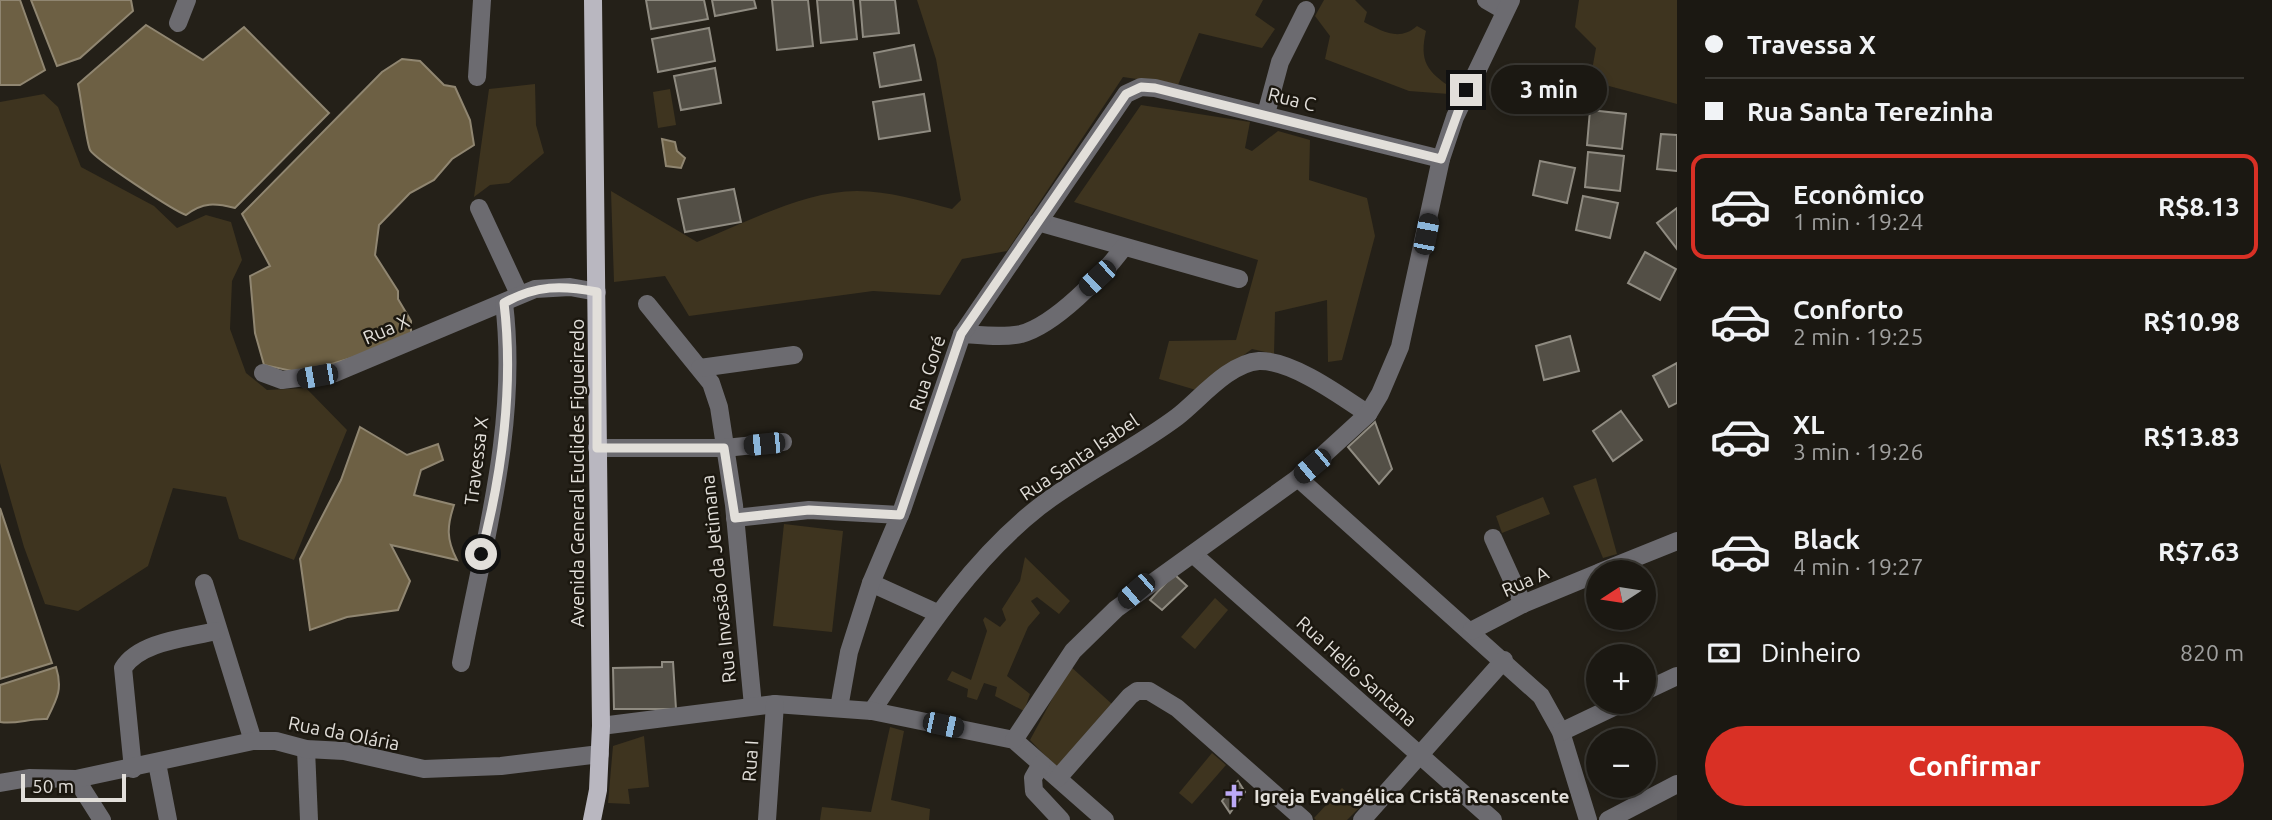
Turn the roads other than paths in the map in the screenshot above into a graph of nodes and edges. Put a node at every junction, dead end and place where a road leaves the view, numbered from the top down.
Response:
1 (187, 0) edge
2 (482, 0) edge
3 (593, 0) edge
4 (1486, 0) edge
5 (1508, 6) edge
6 (1306, 10) dead end
7 (177, 23) dead end
8 (477, 77) dead end
9 (1132, 90) joint
10 (1266, 114) junction
11 (1441, 159) junction
12 (479, 208) dead end
13 (1038, 222) junction
14 (1124, 247) junction
15 (1239, 279) dead end
16 (597, 292) junction
17 (512, 299) junction
18 (647, 304) dead end
19 (961, 334) junction
20 (794, 355) dead end
21 (700, 368) junction
22 (263, 373) dead end
23 (1368, 414) junction
24 (783, 442) dead end
25 (597, 448) junction
26 (724, 448) junction
27 (1298, 478) junction
28 (900, 515) junction
29 (735, 518) junction
30 (1493, 538) dead end
31 (1677, 541) edge
32 (1193, 554) junction
33 (1631, 560) edge
34 (1586, 578) edge
35 (204, 583) dead end
36 (871, 583) junction
37 (1523, 604) junction
38 (937, 613) junction
39 (216, 631) junction
40 (1471, 631) junction
41 (1504, 660) junction
42 (461, 663) dead end
43 (1677, 676) edge
44 (1656, 686) edge
45 (775, 704) junction
46 (753, 706) junction
47 (839, 708) junction
48 (872, 711) junction
49 (1599, 714) edge
50 (601, 726) junction
51 (1562, 732) junction
52 (1014, 740) junction
53 (253, 741) junction
54 (306, 749) junction
55 (600, 754) junction
56 (1421, 756) junction
57 (157, 763) junction
58 (1041, 764) junction
59 (133, 769) junction
60 (1058, 778) junction
61 (76, 779) junction
62 (0, 783) edge
63 (1677, 784) edge
64 (102, 820) edge
65 (167, 820) edge
66 (309, 820) edge
67 (592, 820) edge
68 (767, 820) edge
69 (1061, 820) edge
70 (1105, 820) edge
71 (1304, 820) edge
72 (1362, 820) edge
73 (1493, 820) edge
74 (1588, 820) edge
75 (1608, 820) edge

1 - 7 street
2 - 8 street
3 - 16 main road, Avenida General Euclides Figueiredo
4 - 5 street
5 - 11 street
6 - 10 street
9 - 10 street, Rua C
9 - 13 street, Rua Goré
10 - 11 street, Rua C
11 - 23 street
12 - 17 street
13 - 14 street
13 - 19 street, Rua Goré
14 - 15 street
14 - 19 street
16 - 17 street, Rua X
16 - 25 main road, Avenida General Euclides Figueiredo
17 - 22 street, Rua X
17 - 42 street, Travessa X
18 - 21 street, Rua Invasão da Jetimana
19 - 28 street, Rua Goré
20 - 21 street
21 - 26 street, Rua Invasão da Jetimana
23 - 27 street
23 - 38 street, Rua Santa Isabel
24 - 26 street
25 - 26 street
25 - 50 main road, Avenida General Euclides Figueiredo
26 - 29 street, Rua Invasão da Jetimana
27 - 32 street
27 - 40 street
28 - 29 street
28 - 36 street, Rua Goré
29 - 46 street, Rua Invasão da Jetimana
30 - 37 street
31 - 33 street, Rua A
32 - 52 street
32 - 56 street, Rua Helio Santana
34 - 37 street, Rua A
35 - 39 street
36 - 38 street
36 - 47 street, Rua Goré
37 - 40 street, Rua A
38 - 48 street, Rua Santa Isabel
39 - 53 street
39 - 59 street
40 - 41 street
41 - 51 street
41 - 56 street
43 - 44 street
45 - 46 street
45 - 47 street
45 - 68 street, Rua I
46 - 50 street
47 - 48 street
48 - 52 street
49 - 51 street
50 - 55 main road, Avenida General Euclides Figueiredo
51 - 74 street
52 - 58 street
53 - 54 street, Rua da Olária
53 - 57 street, Rua da Olária
54 - 55 street, Rua da Olária
54 - 66 street
55 - 67 main road, Avenida General Euclides Figueiredo
56 - 72 street
56 - 73 street, Rua Helio Santana
57 - 59 street, Rua da Olária
57 - 65 street
58 - 60 street
58 - 69 street
59 - 61 street, Rua da Olária
60 - 70 street
60 - 71 street
61 - 62 street, Rua da Olária
61 - 64 street
63 - 75 street

